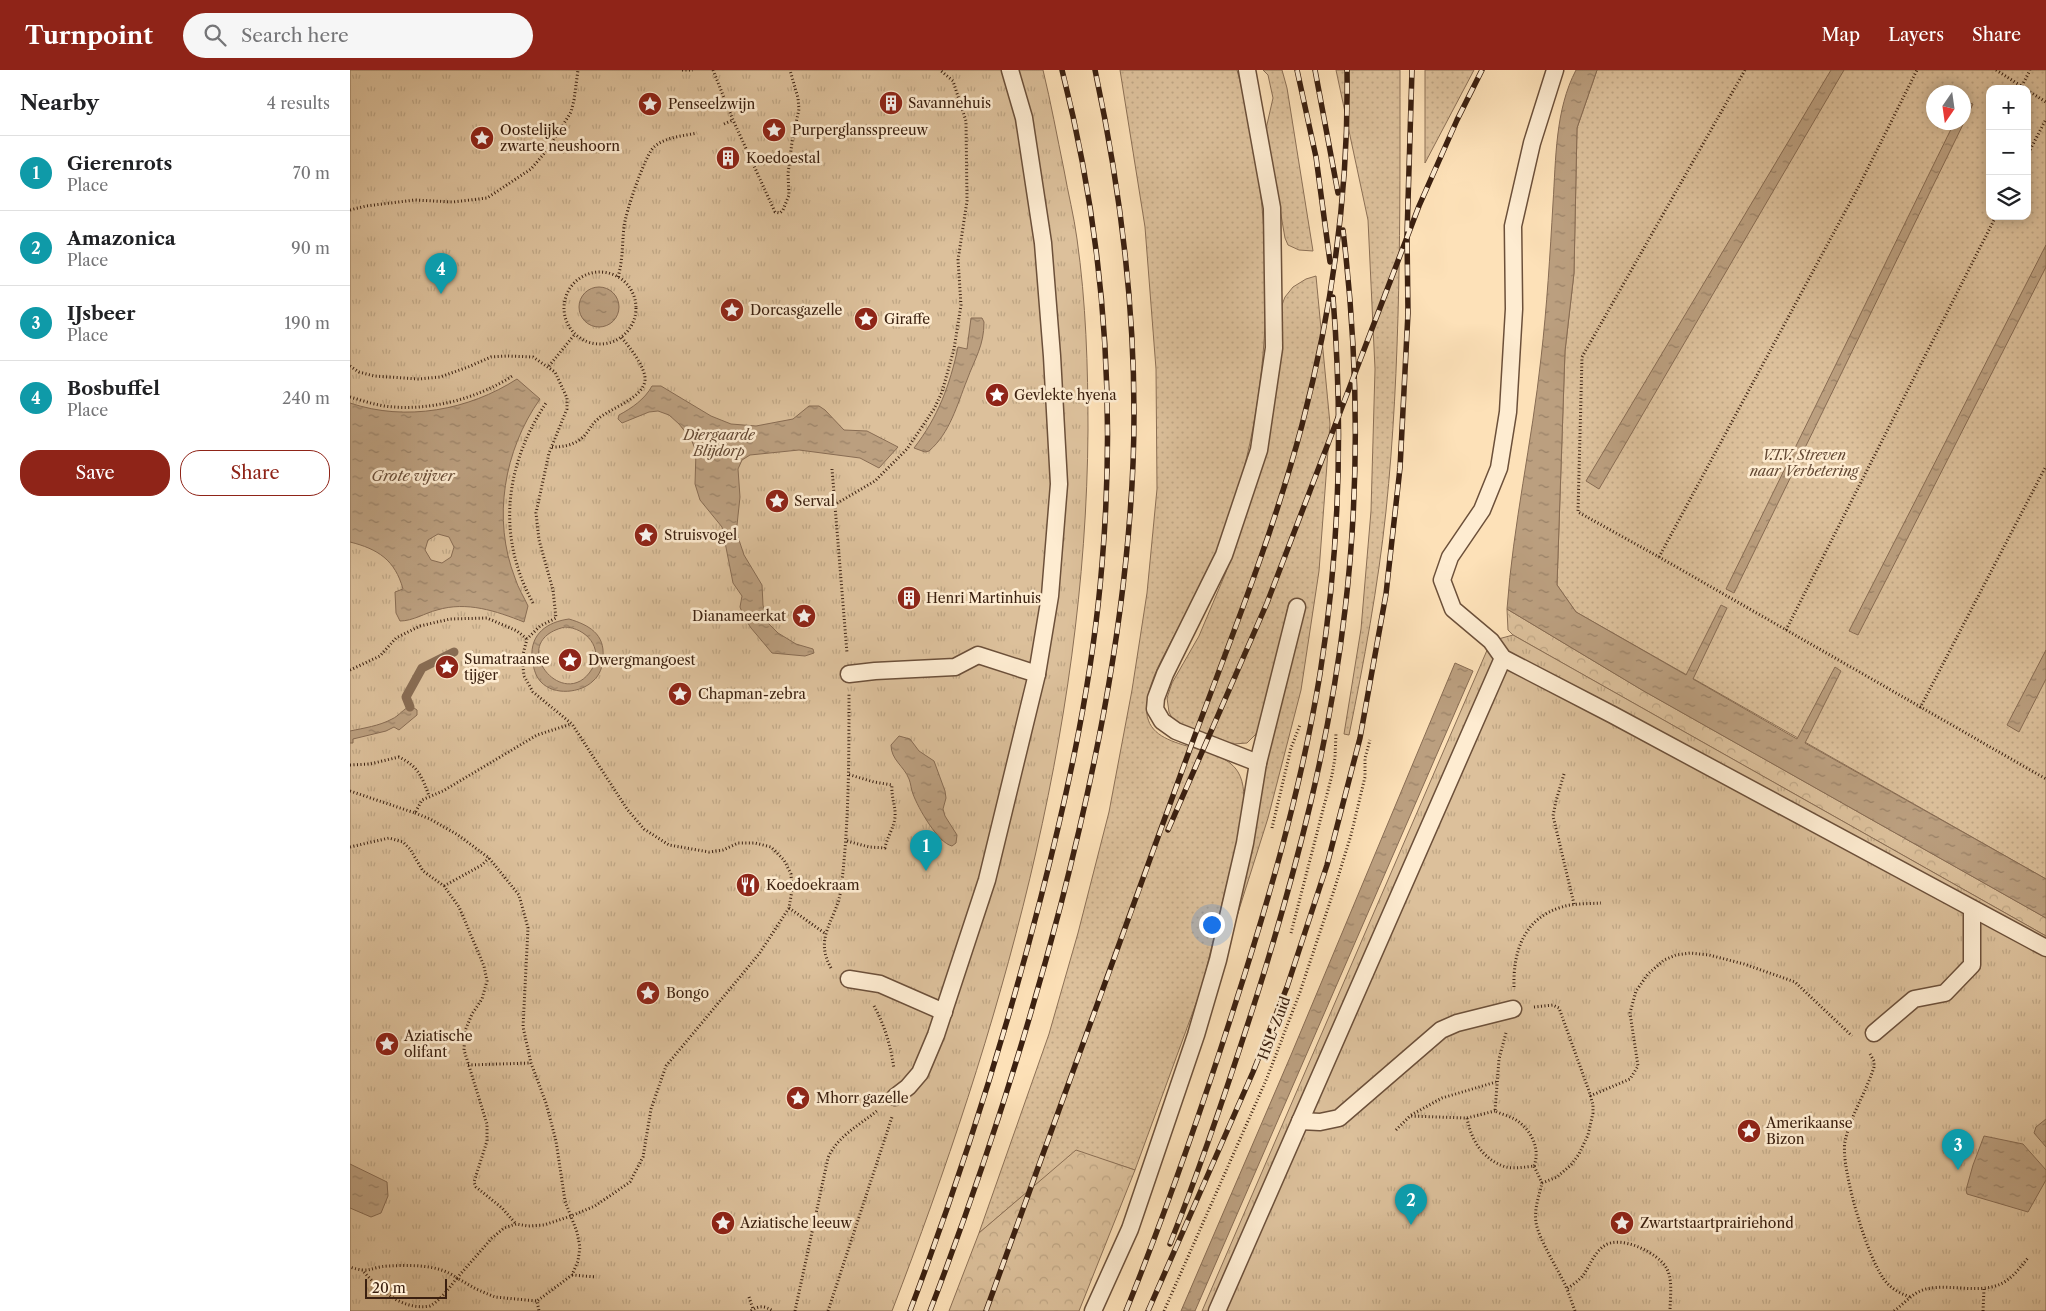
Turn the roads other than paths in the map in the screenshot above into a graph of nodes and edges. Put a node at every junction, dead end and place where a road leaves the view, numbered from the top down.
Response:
1 (1010, 70) edge
2 (1247, 70) edge
3 (1555, 70) edge
4 (1297, 607) dead end
5 (1502, 658) junction
6 (849, 674) road end
7 (1037, 674) junction
8 (1258, 763) junction
9 (1972, 909) junction
10 (2046, 948) edge
11 (849, 979) road end
12 (1514, 1001) road end
13 (944, 1012) junction
14 (1874, 1033) dead end
15 (895, 1097) road end
16 (1300, 1121) junction
17 (1092, 1311) edge
18 (1217, 1311) edge

1 - 7 lane
2 - 8 lane
3 - 5 lane
4 - 8 lane
5 - 9 lane
5 - 16 lane
6 - 7 lane
7 - 13 lane
8 - 17 lane
9 - 10 lane
9 - 14 lane
11 - 13 lane
12 - 16 lane
13 - 15 lane
16 - 18 lane

